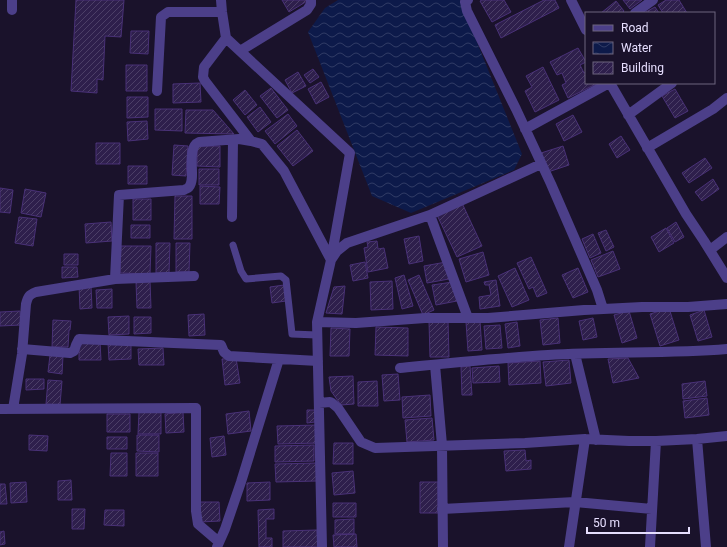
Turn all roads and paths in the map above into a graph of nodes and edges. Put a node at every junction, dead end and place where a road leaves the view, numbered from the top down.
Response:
1 (222, 0) edge
2 (312, 0) edge
3 (468, 0) edge
4 (571, 0) edge
5 (653, 0) edge
6 (222, 12) junction
7 (636, 12) edge
8 (585, 28) edge
9 (226, 38) junction
10 (240, 51) junction
11 (608, 84) edge
12 (611, 84) edge
13 (671, 84) edge
14 (157, 91) dead end
15 (727, 98) edge
16 (628, 115) junction
17 (525, 129) junction
18 (233, 140) junction
19 (251, 141) junction
20 (647, 148) junction
21 (541, 164) junction
22 (430, 215) junction
23 (232, 217) dead end
24 (727, 237) edge
25 (233, 245) dead end
26 (710, 250) junction
27 (331, 260) junction
28 (194, 276) dead end
29 (727, 278) edge
30 (115, 279) junction
31 (727, 304) edge
32 (603, 309) junction
33 (468, 318) junction
34 (317, 322) junction
35 (317, 335) junction
36 (22, 349) junction
37 (727, 349) edge
38 (575, 354) junction
39 (279, 359) junction
40 (318, 361) junction
41 (435, 365) junction
42 (400, 368) dead end
43 (319, 403) junction
44 (13, 408) junction
45 (0, 409) edge
46 (727, 436) edge
47 (585, 439) junction
48 (697, 439) junction
49 (596, 440) junction
50 (656, 441) junction
51 (442, 445) junction
52 (575, 502) junction
53 (442, 509) junction
54 (652, 509) junction
55 (218, 544) edge
56 (322, 547) edge
57 (443, 547) edge
58 (569, 547) edge
59 (650, 547) edge
60 (706, 547) edge

1 - 6 street
2 - 10 street
3 - 17 street
4 - 8 street
5 - 7 street
6 - 9 street
6 - 14 street
9 - 10 street
9 - 19 street
10 - 27 street
11 - 17 street
12 - 16 street
13 - 16 street
15 - 20 street
16 - 20 street
17 - 21 street
18 - 19 street
18 - 23 street
18 - 30 street
19 - 27 street
20 - 26 street
21 - 22 street
21 - 32 street
22 - 27 street
22 - 33 street
24 - 26 street
25 - 35 lane
26 - 29 street
27 - 34 street
28 - 30 street
30 - 36 street
31 - 32 street
32 - 33 street
33 - 34 street
34 - 35 street
35 - 40 street
36 - 39 street
36 - 44 street
37 - 38 street
38 - 41 street
38 - 49 street
39 - 40 street
39 - 55 street
40 - 43 street
41 - 42 street
41 - 51 street
43 - 51 street
43 - 56 street
44 - 45 street
44 - 55 street
46 - 48 street
47 - 49 street
47 - 51 street
47 - 52 street
48 - 50 street
48 - 60 street
49 - 50 street
50 - 54 street
51 - 53 street
52 - 53 street
52 - 54 street
52 - 58 street
53 - 57 street
54 - 59 street

